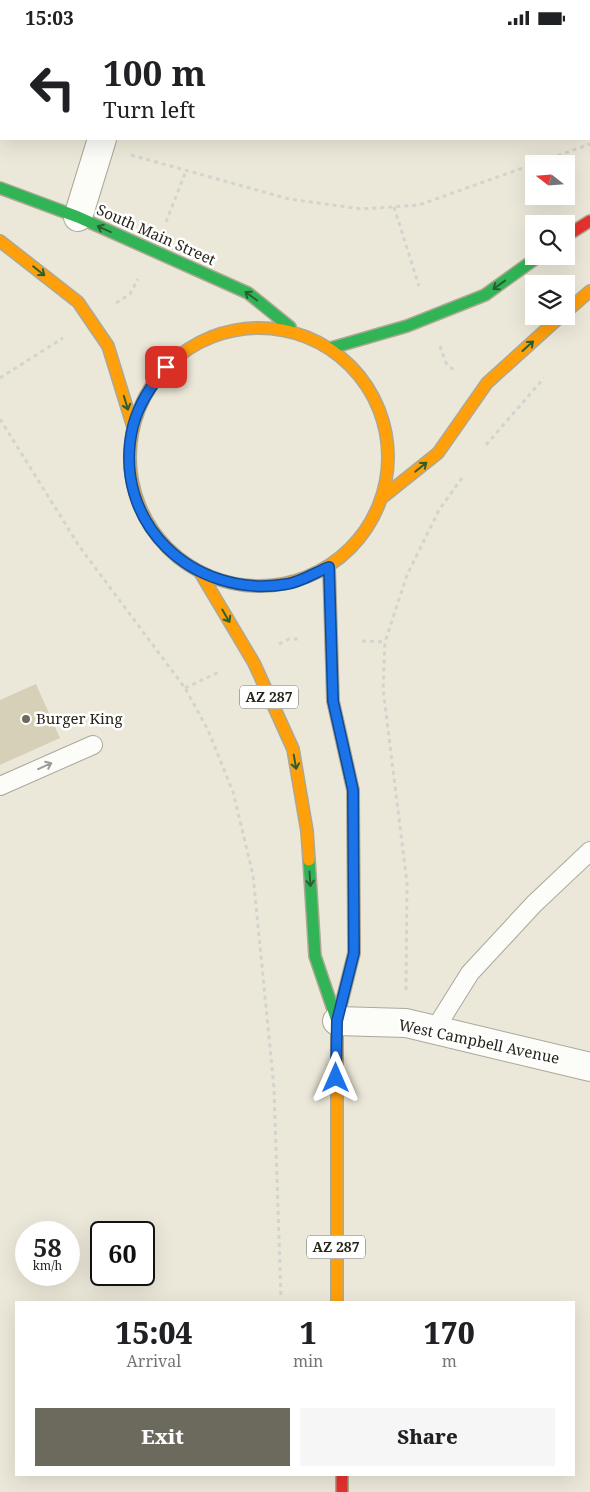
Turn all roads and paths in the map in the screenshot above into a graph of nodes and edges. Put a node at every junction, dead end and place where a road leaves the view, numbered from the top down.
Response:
1 (102, 140) edge
2 (590, 144) edge
3 (129, 154) dead end
4 (560, 155) edge
5 (525, 168) edge
6 (186, 171) junction
7 (0, 188) edge
8 (394, 207) junction
9 (78, 217) junction
10 (590, 221) edge
11 (575, 231) edge
12 (0, 241) edge
13 (152, 250) junction
14 (527, 265) edge
15 (590, 291) edge
16 (575, 304) edge
17 (430, 317) junction
18 (90, 320) junction
19 (551, 325) edge
20 (290, 327) junction
21 (331, 348) junction
22 (549, 373) dead end
23 (0, 378) edge
24 (479, 393) junction
25 (0, 419) edge
26 (508, 419) junction
27 (133, 427) junction
28 (482, 450) dead end
29 (466, 472) dead end
30 (383, 497) junction
31 (329, 567) junction
32 (201, 574) junction
33 (93, 745) dead end
34 (0, 786) edge
35 (590, 851) edge
36 (337, 1021) junction
37 (406, 1023) junction
38 (435, 1029) junction
39 (590, 1067) edge
40 (281, 1299) dead end
41 (337, 1301) edge
42 (342, 1476) edge
43 (342, 1492) edge

1 - 9 street
2 - 4 path
3 - 6 path
5 - 8 path
6 - 8 path
6 - 13 path
7 - 9 main road, South Main Street
8 - 17 path
13 -> 9 main road, South Main Street
10 - 11 main road
12 -> 18 main road
13 - 18 path
20 -> 13 main road, South Main Street
14 -> 17 main road
15 - 16 main road
17 - 21 main road
17 - 24 path
18 - 23 path
18 -> 27 main road
24 -> 19 main road
20 - 21 main road, South Main Street
20 - 27 main road
21 - 30 main road, South Main Street
22 - 26 path
24 - 26 path
30 -> 24 main road
25 - 40 path
26 - 28 path
27 - 32 main road
29 - 37 path
30 - 31 main road
31 - 32 main road
31 - 36 main road, AZ 287
32 -> 36 main road, AZ 287
34 -> 33 lane
35 - 38 lane
36 - 37 street, West Campbell Avenue
36 - 41 main road, AZ 287
37 - 38 street, West Campbell Avenue
38 - 39 street, West Campbell Avenue
42 - 43 main road

